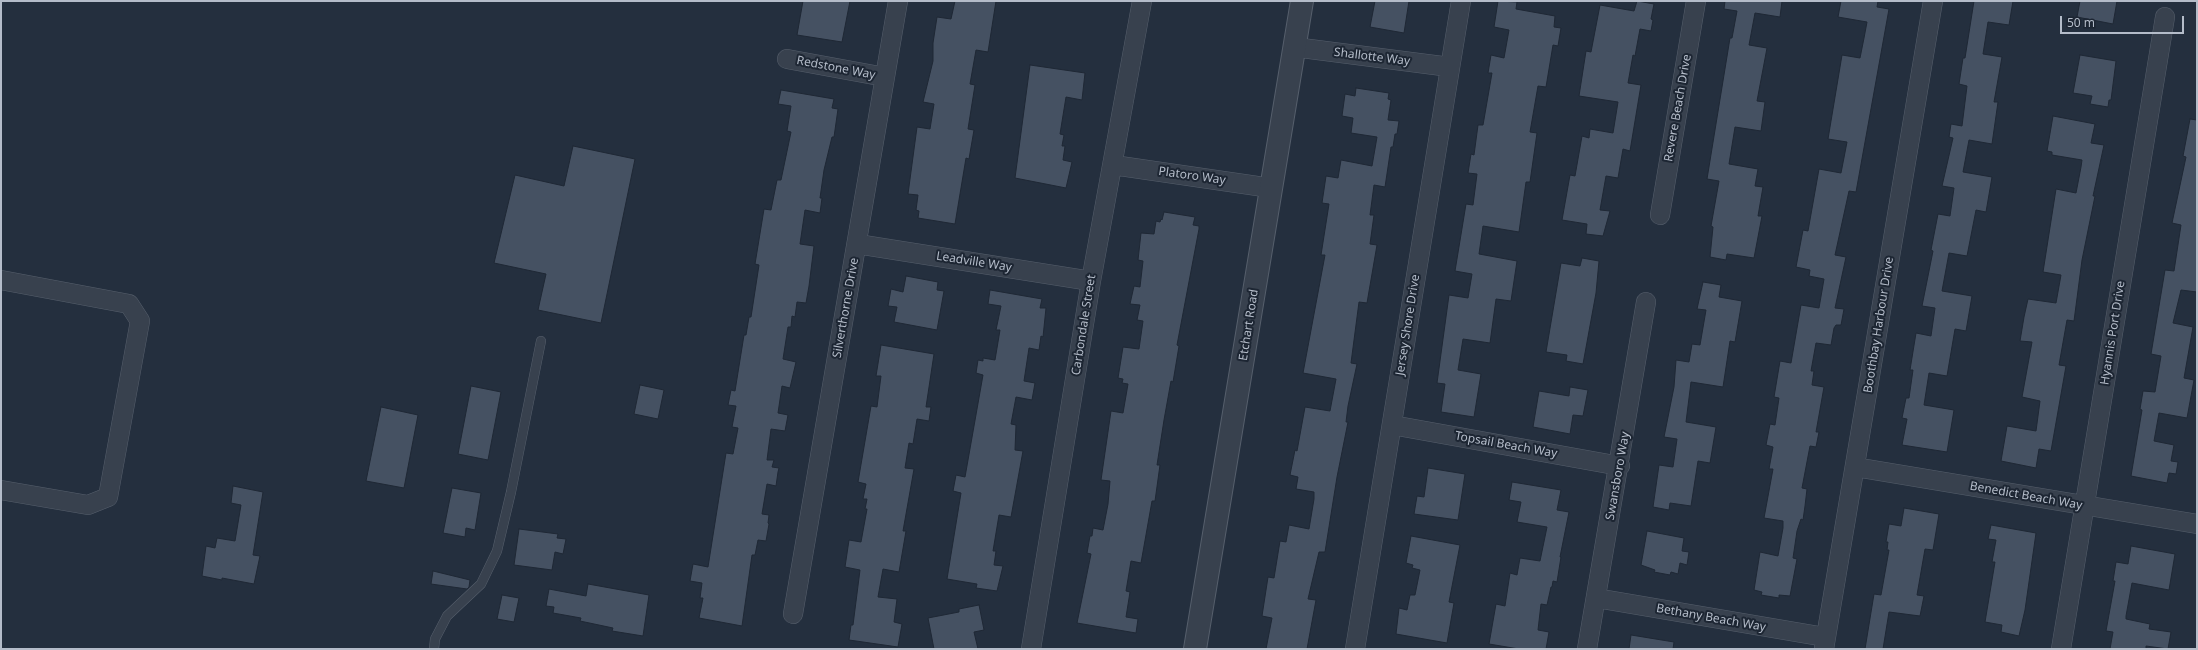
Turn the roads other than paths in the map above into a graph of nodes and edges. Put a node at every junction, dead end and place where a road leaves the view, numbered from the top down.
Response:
1 (898, 1) edge
2 (1142, 1) edge
3 (1302, 1) edge
4 (1461, 1) edge
5 (1696, 1) edge
6 (1933, 1) edge
7 (2165, 17) dead end
8 (1294, 47) junction
9 (787, 59) dead end
10 (1450, 67) junction
11 (885, 77) junction
12 (1113, 165) junction
13 (1271, 188) junction
14 (1660, 214) dead end
15 (857, 244) junction
16 (1, 280) edge
17 (1091, 280) junction
18 (1646, 302) dead end
19 (541, 341) dead end
20 (1392, 425) junction
21 (1620, 466) junction
22 (1855, 467) junction
23 (1, 490) edge
24 (2085, 506) junction
25 (2197, 524) edge
26 (1596, 598) junction
27 (793, 614) dead end
28 (1824, 643) edge
29 (434, 649) edge
30 (1031, 649) edge
31 (1196, 649) edge
32 (1355, 649) edge
33 (1587, 649) edge
34 (2061, 649) edge

1 - 11 street, Silverthorne Drive
2 - 12 street, Carbondale Street
3 - 8 street, Etchart Road
4 - 10 street, Jersey Shore Drive
5 - 14 street, Revere Beach Drive
6 - 22 street, Boothbay Harbour Drive
7 - 24 street, Hyannis Port Drive
8 - 10 street, Shallotte Way
8 - 13 street, Etchart Road
9 - 11 street, Redstone Way
10 - 20 street, Jersey Shore Drive
11 - 15 street, Silverthorne Drive
12 - 13 street, Platoro Way
12 - 17 street, Carbondale Street
13 - 31 street, Etchart Road
15 - 17 street, Leadville Way
15 - 27 street, Silverthorne Drive
16 - 23 street
17 - 30 street, Carbondale Street
18 - 21 street, Swansboro Way
19 - 29 lane
20 - 21 street, Topsail Beach Way
20 - 32 street, Jersey Shore Drive
21 - 26 street, Swansboro Way
22 - 24 street, Benedict Beach Way
22 - 28 street, Boothbay Harbour Drive
24 - 25 street, Benedict Beach Way
24 - 34 street, Hyannis Port Drive
26 - 28 street, Bethany Beach Way
26 - 33 street, Swansboro Way

